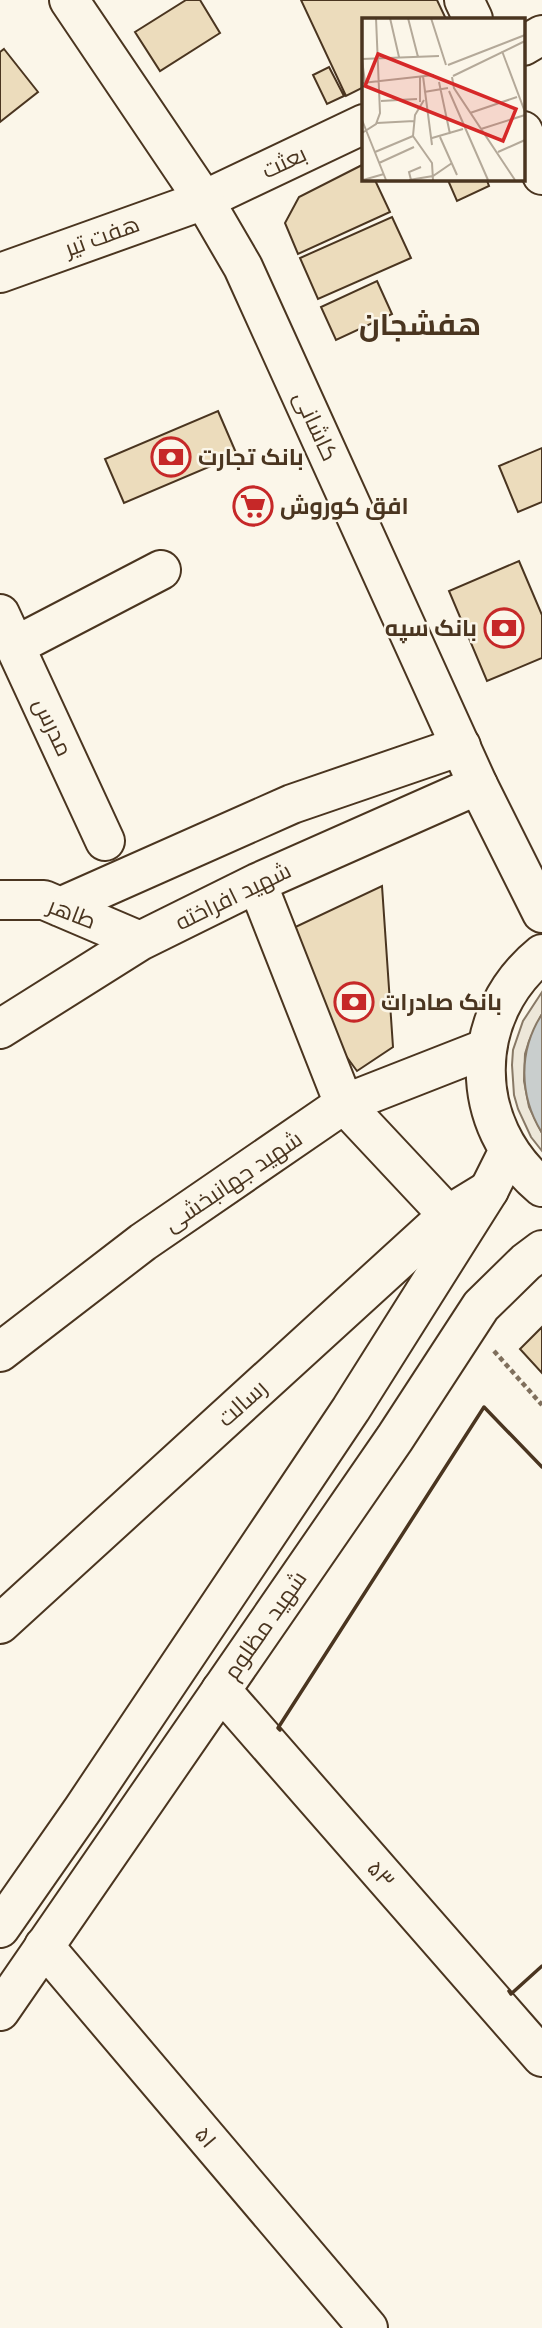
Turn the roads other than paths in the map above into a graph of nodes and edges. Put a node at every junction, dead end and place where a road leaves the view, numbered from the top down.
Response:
1 (69, 0) edge
2 (464, 0) edge
3 (473, 18) edge
4 (542, 35) edge
5 (524, 45) edge
6 (362, 124) edge
7 (524, 133) edge
8 (542, 174) edge
9 (204, 200) junction
10 (0, 273) edge
11 (162, 570) dead end
12 (8, 630) edge
13 (461, 746) junction
14 (478, 785) junction
15 (105, 841) dead end
16 (257, 883) junction
17 (0, 900) edge
18 (60, 907) junction
19 (542, 913) edge
20 (140, 941) junction
21 (542, 954) edge
22 (0, 1029) edge
23 (487, 1048) junction
24 (344, 1104) junction
25 (509, 1150) junction
26 (542, 1187) edge
27 (489, 1190) junction
28 (448, 1215) junction
29 (542, 1250) edge
30 (0, 1352) edge
31 (0, 1624) edge
32 (221, 1690) junction
33 (83, 1809) junction
34 (119, 1837) junction
35 (0, 1928) edge
36 (44, 1946) junction
37 (0, 2011) edge
38 (542, 2057) edge
39 (368, 2328) edge

1 - 9 street, کاشانی
2 - 3 street
4 - 5 street
6 - 9 street, بعثت
7 - 8 street
9 - 10 street, هفت تیر
9 - 13 street, کاشانی
11 - 12 street
12 - 15 street, مدرس
13 - 14 street, کاشانی
13 - 18 street
14 - 16 street, شهید افراخته
14 - 19 street, کاشانی
16 - 20 street, شهید افراخته
16 - 24 street
17 - 18 street, طاهر
18 - 20 street, طاهر
20 - 22 street, شهید افراخته
21 - 23 street
23 - 24 street, شهید جهانبخشی
23 - 25 street
24 - 28 street
24 - 30 street, شهید جهانبخشی
25 - 26 street
25 - 27 street, شهید مظلوم
27 - 28 street, رسالت
27 - 33 street, شهید مظلوم
28 - 31 street, رسالت
29 - 32 street, شهید مظلوم
32 - 34 street, شهید مظلوم
32 - 38 street, ۵۳
33 - 34 street
33 - 35 street, شهید مظلوم
34 - 36 street, شهید مظلوم
36 - 37 street, شهید مظلوم
36 - 39 street, ۵۱

